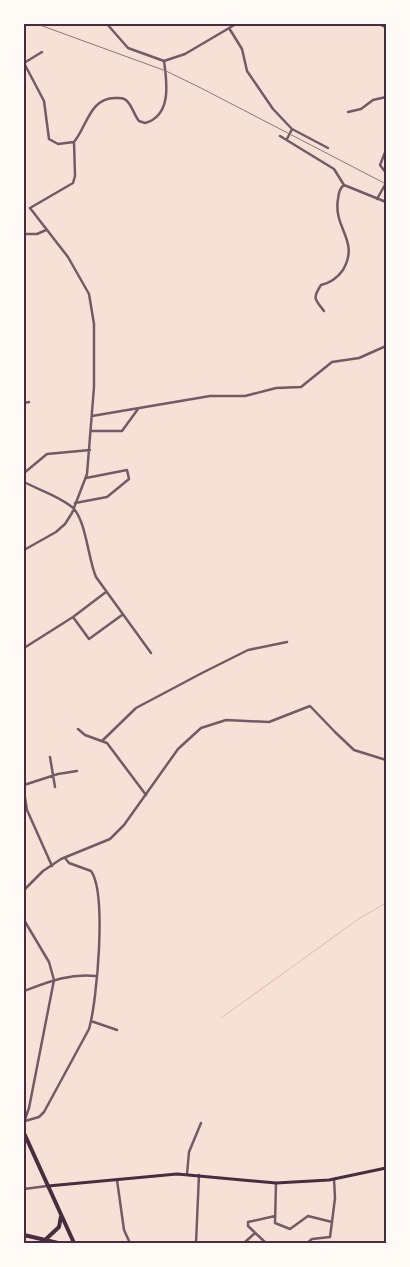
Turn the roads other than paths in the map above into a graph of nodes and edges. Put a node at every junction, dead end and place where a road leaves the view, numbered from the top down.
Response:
1 (107, 24) edge
2 (236, 24) edge
3 (380, 24) edge
4 (386, 27) edge
5 (229, 28) junction
6 (42, 52) dead end
7 (164, 61) junction
8 (386, 98) edge
9 (348, 112) dead end
10 (292, 129) junction
11 (280, 136) dead end
12 (287, 139) junction
13 (74, 142) junction
14 (328, 148) dead end
15 (386, 150) edge
16 (386, 173) edge
17 (386, 183) edge
18 (344, 185) junction
19 (377, 199) junction
20 (386, 202) edge
21 (46, 230) junction
22 (24, 234) edge
23 (324, 311) dead end
24 (386, 346) edge
25 (30, 402) dead end
26 (24, 404) edge
27 (138, 409) junction
28 (92, 416) junction
29 (91, 432) junction
30 (90, 450) junction
31 (24, 473) edge
32 (86, 478) junction
33 (24, 482) edge
34 (75, 503) junction
35 (74, 509) junction
36 (24, 550) edge
37 (106, 592) junction
38 (122, 615) junction
39 (73, 617) junction
40 (287, 642) dead end
41 (24, 648) edge
42 (151, 652) dead end
43 (78, 729) dead end
44 (103, 740) junction
45 (50, 757) dead end
46 (386, 760) edge
47 (77, 772) dead end
48 (53, 775) junction
49 (24, 785) edge
50 (55, 787) dead end
51 (24, 792) edge
52 (146, 795) junction
53 (65, 858) junction
54 (52, 866) junction
55 (24, 890) edge
56 (24, 920) edge
57 (96, 976) junction
58 (54, 980) junction
59 (24, 991) edge
60 (92, 1021) junction
61 (117, 1030) dead end
62 (24, 1121) edge
63 (201, 1123) dead end
64 (24, 1133) edge
65 (386, 1168) edge
66 (187, 1174) junction
67 (199, 1175) junction
68 (334, 1179) junction
69 (117, 1180) junction
70 (276, 1183) junction
71 (48, 1186) junction
72 (24, 1189) edge
73 (61, 1216) junction
74 (275, 1216) junction
75 (332, 1222) junction
76 (254, 1233) junction
77 (24, 1235) edge
78 (45, 1240) junction
79 (58, 1243) edge
80 (74, 1243) edge
81 (130, 1243) edge
82 (196, 1243) edge
83 (244, 1243) edge
84 (266, 1243) edge
85 (307, 1243) edge

1 - 7 street
2 - 5 street
3 - 4 street
5 - 7 street
5 - 10 street
6 - 13 street
7 - 13 street
8 - 9 street
10 - 12 street
10 - 14 street
11 - 12 street
12 - 18 street
13 - 21 street
15 - 16 street
17 - 19 street
18 - 19 street
18 - 23 street
19 - 20 street
21 - 22 street
21 - 28 street
24 - 27 street
25 - 26 street
27 - 28 street
27 - 29 street
28 - 29 street
29 - 30 street
30 - 31 street
30 - 32 street
32 - 34 street
32 - 34 street
33 - 35 street
34 - 35 street
35 - 36 street
35 - 37 street
37 - 38 street
37 - 39 street
38 - 39 street
38 - 42 street
39 - 41 street
40 - 44 street
43 - 44 street
44 - 52 street
45 - 48 street
46 - 52 street
47 - 48 street
48 - 49 street
48 - 50 street
51 - 54 street
52 - 53 street
53 - 54 street
53 - 57 street
54 - 55 street
56 - 58 street
57 - 58 street
57 - 60 street
58 - 59 street
58 - 62 street
60 - 61 street
60 - 62 street
63 - 66 street
64 - 71 highway
65 - 68 main road
66 - 67 main road
66 - 69 main road
67 - 70 main road
67 - 82 street
68 - 70 main road
68 - 75 street
69 - 71 main road
69 - 81 street
70 - 74 street
71 - 72 street
71 - 73 highway
73 - 78 highway
73 - 80 highway
74 - 75 street
74 - 76 street
75 - 85 street
76 - 83 street
76 - 84 street
77 - 78 highway
78 - 79 highway

